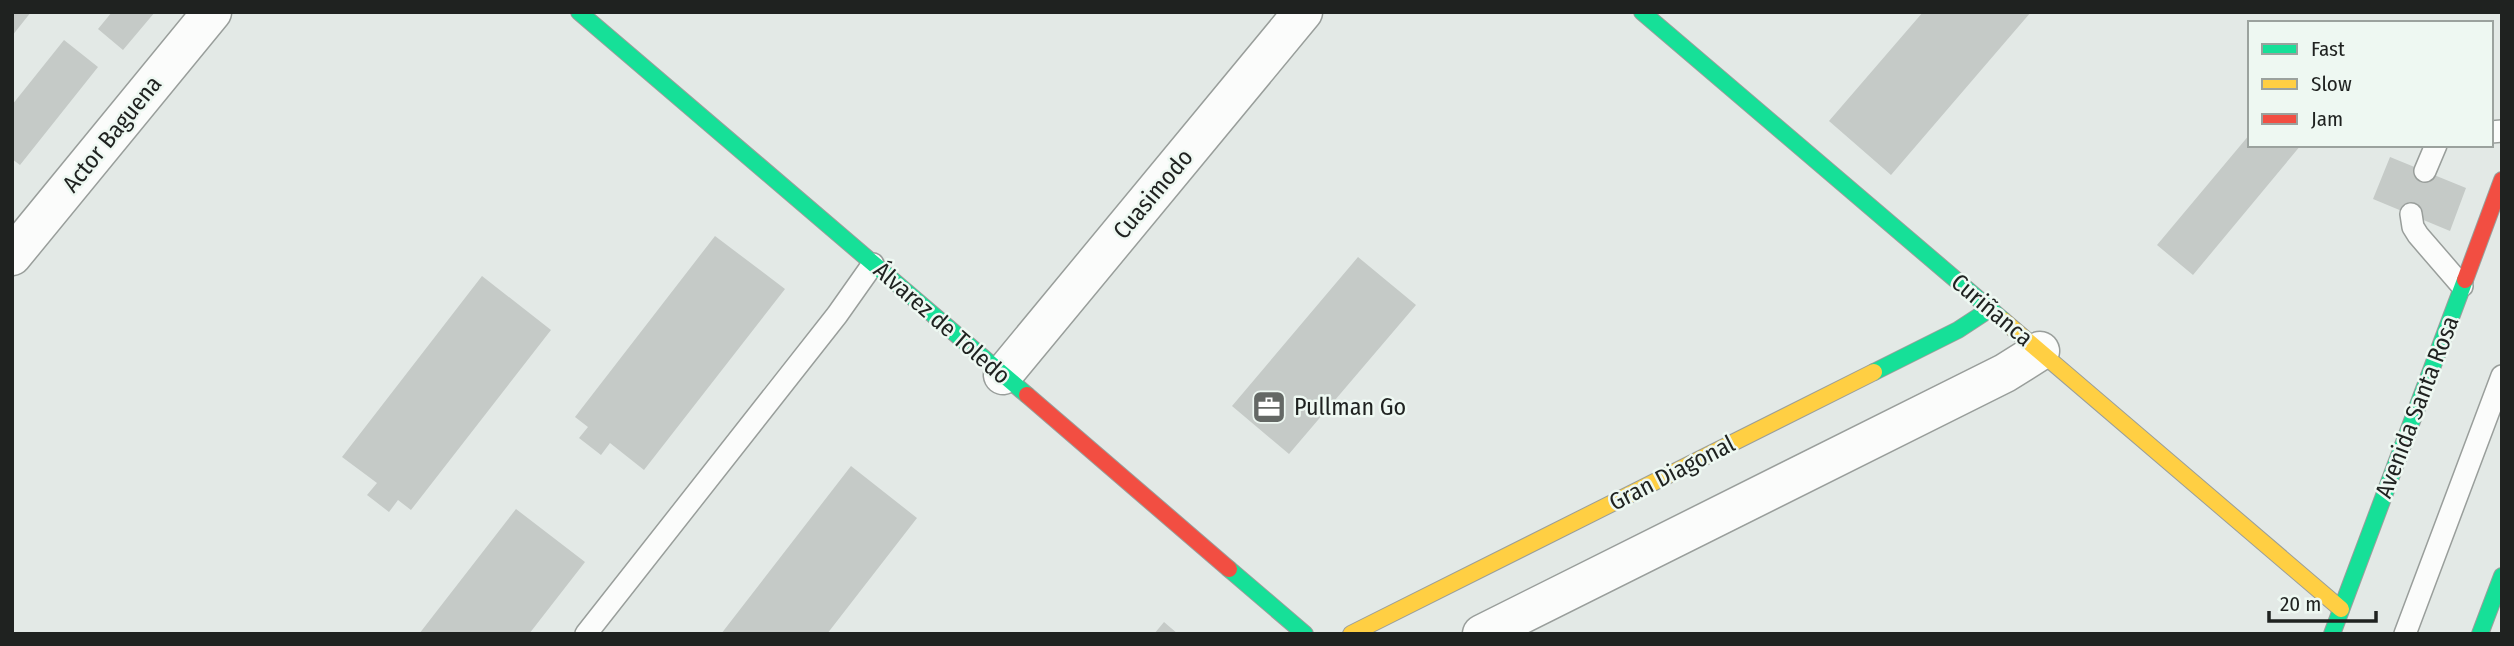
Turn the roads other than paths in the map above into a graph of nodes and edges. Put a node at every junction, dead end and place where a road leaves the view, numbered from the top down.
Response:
1 (212, 12) edge
2 (579, 12) edge
3 (1303, 12) edge
4 (1642, 12) edge
5 (2436, 147) edge
6 (2425, 171) dead end
7 (2502, 180) edge
8 (2411, 214) dead end
9 (12, 256) edge
10 (873, 264) junction
11 (2462, 286) junction
12 (1990, 309) junction
13 (2040, 351) junction
14 (1003, 375) junction
15 (2502, 376) edge
16 (2502, 576) edge
17 (2341, 609) junction
18 (586, 634) edge
19 (1305, 634) edge
20 (1351, 634) edge
21 (1482, 634) edge
22 (2332, 634) edge
23 (2404, 634) edge
24 (2480, 634) edge

1 - 9 street, Actor Baguena
2 - 10 street, Álvarez de Toledo
3 - 14 street, Cuasimodo
4 - 12 street, Curiñanca
5 - 6 lane
7 - 11 street, Avenida Santa Rosa
8 - 11 lane
10 - 14 street, Álvarez de Toledo
10 - 18 lane
11 - 17 street, Avenida Santa Rosa
12 - 13 street, Curiñanca
12 - 20 street, Gran Diagonal
13 - 17 street, Curiñanca
13 - 21 street
14 - 19 street, Álvarez de Toledo
15 - 23 lane
16 - 24 street
17 - 22 street, Avenida Santa Rosa

